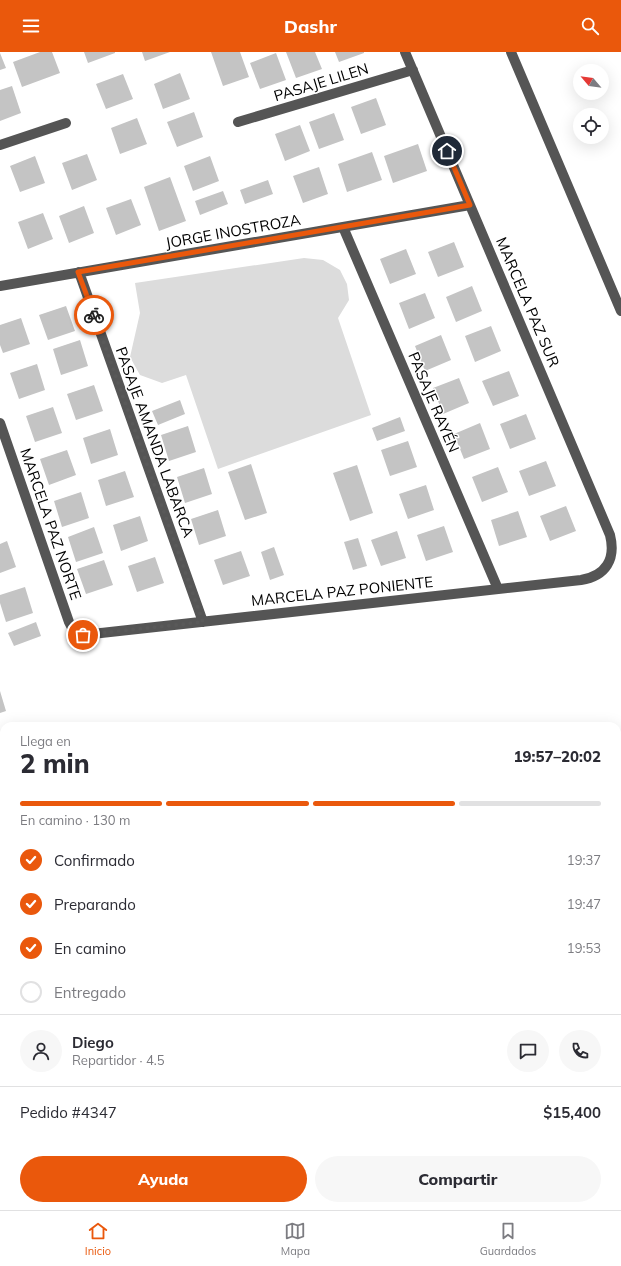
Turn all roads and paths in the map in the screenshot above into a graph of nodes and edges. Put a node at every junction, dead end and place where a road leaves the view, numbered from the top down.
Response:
1 (405, 52) edge
2 (511, 52) edge
3 (413, 70) junction
4 (238, 122) dead end
5 (66, 123) dead end
6 (0, 145) edge
7 (470, 205) junction
8 (343, 227) junction
9 (78, 272) junction
10 (0, 286) edge
11 (621, 311) edge
12 (0, 424) edge
13 (607, 565) joint
14 (498, 589) junction
15 (203, 622) junction
16 (76, 633) joint

1 - 3 street, MARCELA PAZ SUR
2 - 11 street
3 - 4 street, PASAJE LILEN
3 - 7 street, MARCELA PAZ SUR
5 - 6 street
7 - 8 street, JORGE INOSTROZA
7 - 13 street, MARCELA PAZ SUR
8 - 9 street, JORGE INOSTROZA
8 - 14 street, PASAJE RAYÉN
9 - 10 street, JORGE INOSTROZA
9 - 15 street, PASAJE AMANDA LABARCA
12 - 16 street, MARCELA PAZ NORTE
13 - 14 street, MARCELA PAZ PONIENTE
14 - 15 street, MARCELA PAZ PONIENTE
15 - 16 street, MARCELA PAZ PONIENTE

